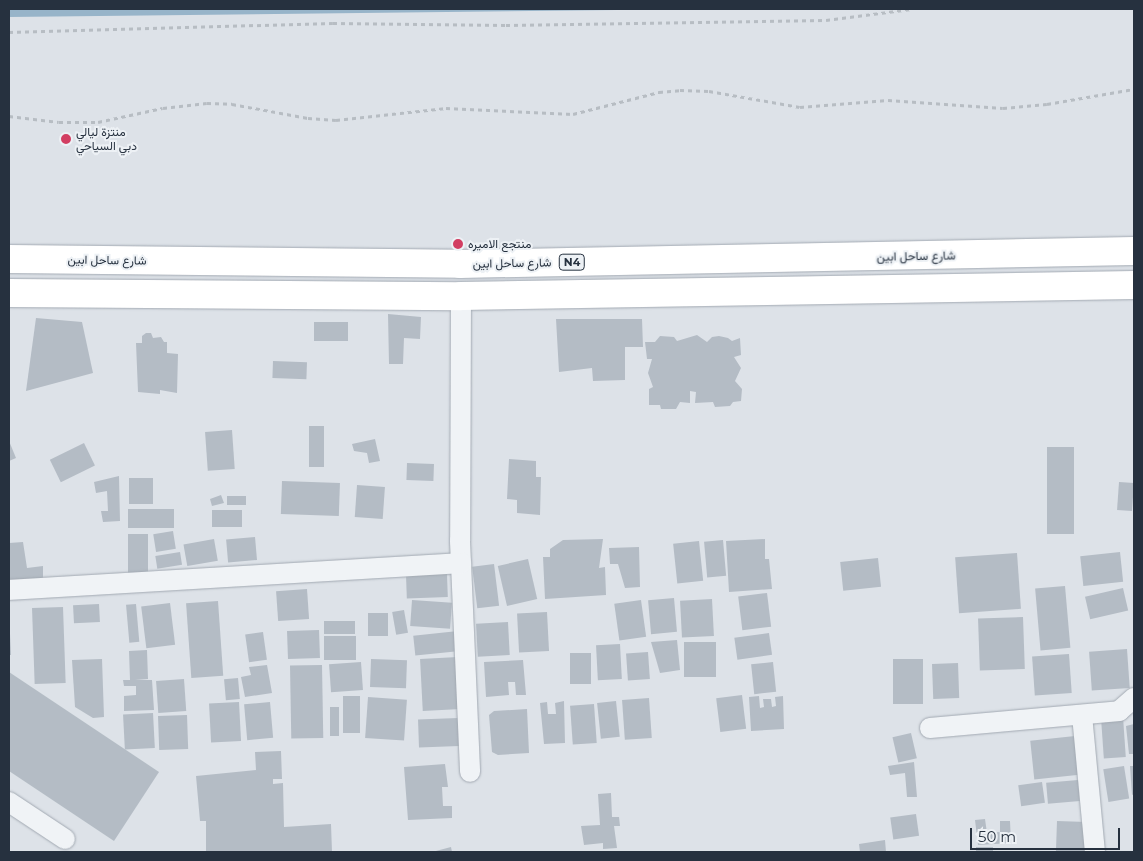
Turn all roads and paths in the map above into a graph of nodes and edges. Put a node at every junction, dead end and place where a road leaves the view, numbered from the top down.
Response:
1 (911, 9) edge
2 (9, 32) edge
3 (1134, 89) edge
4 (9, 116) edge
5 (1134, 252) edge
6 (9, 259) edge
7 (460, 264) junction
8 (1134, 285) edge
9 (9, 293) edge
10 (461, 296) junction
11 (461, 563) junction
12 (9, 590) edge
13 (1134, 698) edge
14 (1082, 715) junction
15 (930, 728) dead end
16 (470, 772) dead end
17 (9, 802) edge
18 (65, 839) dead end
19 (1096, 852) edge

1 - 2 path
3 - 4 path
5 - 7 highway, شارع ساحل ابين / N4
6 - 7 highway, شارع ساحل ابين / N4
7 - 10 highway
8 - 10 highway
9 - 10 highway
10 - 11 street
11 - 12 street
11 - 16 street
13 - 14 street
14 - 15 street
14 - 19 street
17 - 18 street

